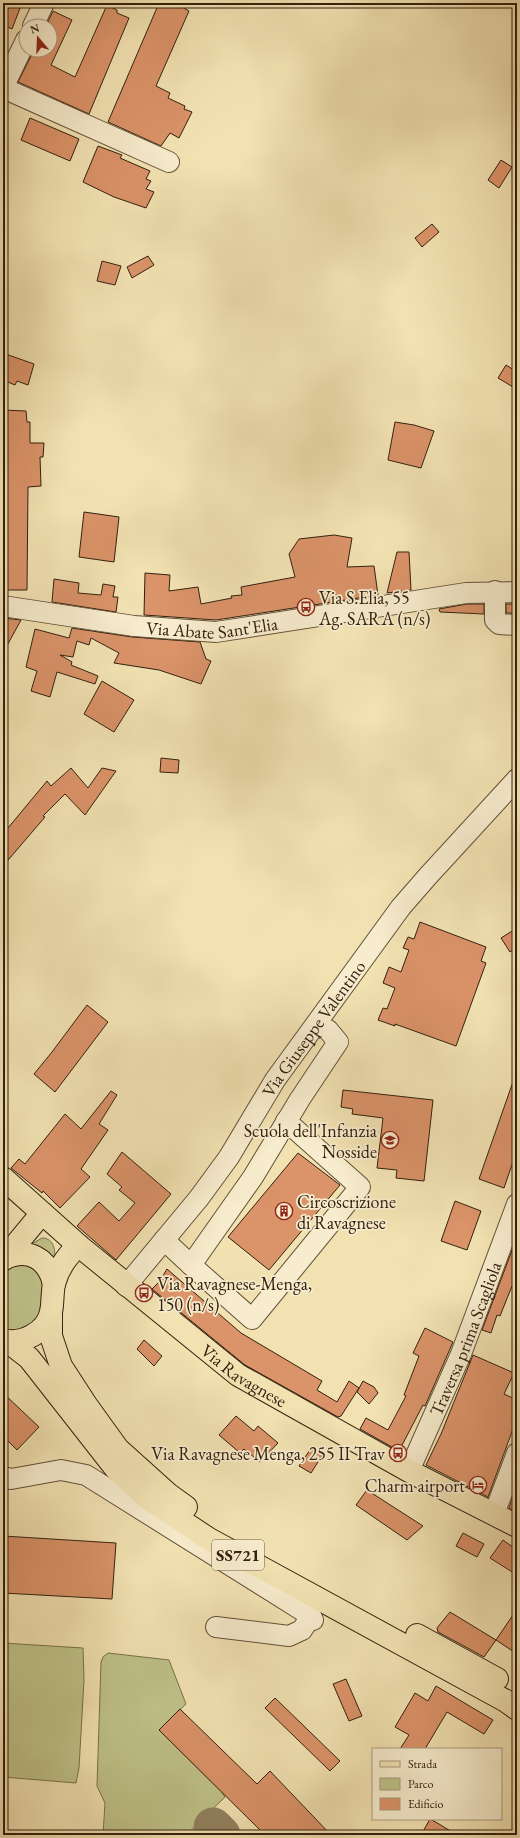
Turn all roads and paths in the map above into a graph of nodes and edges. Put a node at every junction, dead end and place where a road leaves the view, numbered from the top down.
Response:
1 (44, 3) edge
2 (37, 18) edge
3 (18, 57) edge
4 (3, 88) edge
5 (169, 162) dead end
6 (495, 591) junction
7 (517, 592) edge
8 (3, 606) edge
9 (517, 625) edge
10 (517, 779) edge
11 (517, 797) edge
12 (421, 893) junction
13 (333, 1036) junction
14 (286, 1121) junction
15 (3, 1178) edge
16 (517, 1204) edge
17 (42, 1213) junction
18 (169, 1244) junction
19 (78, 1245) junction
20 (3, 1259) edge
21 (191, 1265) junction
22 (54, 1284) junction
23 (131, 1289) junction
24 (51, 1313) junction
25 (5, 1340) edge
26 (517, 1453) edge
27 (409, 1471) junction
28 (3, 1477) edge
29 (494, 1514) junction
30 (517, 1526) edge
31 (216, 1626) dead end
32 (517, 1691) edge
33 (517, 1709) edge

1 - 2 street
3 - 4 street
4 - 5 street
6 - 7 street, Via Abate Sant'Elia
6 - 8 street, Via Abate Sant'Elia
6 - 9 street
10 - 12 street, Via Giuseppe Valentino
11 - 12 street, Via Giuseppe Valentino
12 - 13 street, Via Giuseppe Valentino
12 - 18 street, Via Giuseppe Valentino
13 - 14 street
13 - 18 street, Via Giuseppe Valentino
14 - 21 street
14 - 21 street
15 - 17 main road, Via Ravagnese
16 - 27 street, Traversa prima Scagliola
17 - 19 main road, Via Ravagnese
17 - 20 main road
18 - 21 street
18 - 23 street, Via Giuseppe Valentino
19 - 22 main road
19 - 23 main road, Via Ravagnese
20 - 22 main road
22 - 24 main road
23 - 27 main road, Via Ravagnese
24 - 25 main road
24 - 32 main road, SS721
25 - 33 main road, SS721
26 - 29 street
27 - 29 main road, Via Ravagnese
28 - 31 street
29 - 30 main road, Via Ravagnese

